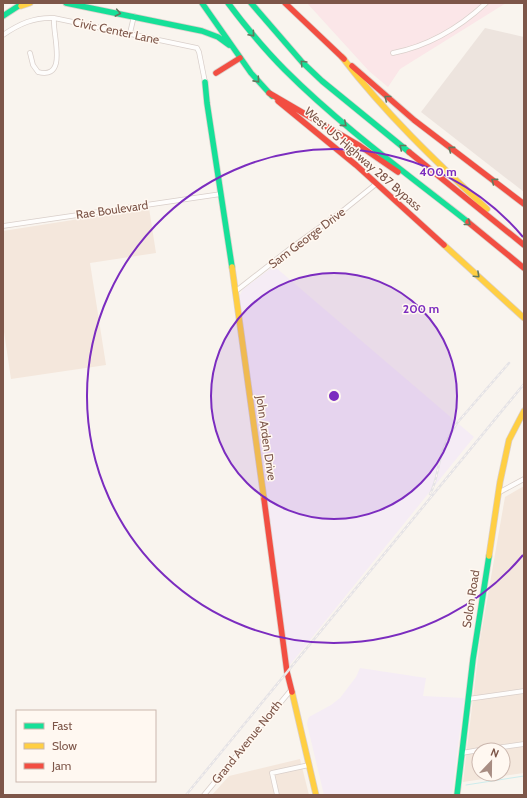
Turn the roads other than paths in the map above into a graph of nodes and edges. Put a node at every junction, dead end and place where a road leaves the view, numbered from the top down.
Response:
1 (23, 3) edge
2 (30, 3) edge
3 (66, 3) edge
4 (202, 3) edge
5 (228, 3) edge
6 (251, 3) edge
7 (285, 3) edge
8 (290, 3) edge
9 (486, 3) edge
10 (17, 7) junction
11 (295, 13) junction
12 (3, 16) edge
13 (134, 16) junction
14 (54, 18) junction
15 (130, 33) junction
16 (3, 35) edge
17 (233, 48) junction
18 (30, 53) dead end
19 (393, 53) dead end
20 (342, 57) junction
21 (240, 58) junction
22 (216, 73) dead end
23 (205, 82) joint
24 (269, 93) junction
25 (376, 184) junction
26 (221, 194) junction
27 (524, 204) edge
28 (451, 209) junction
29 (498, 224) junction
30 (3, 226) edge
31 (524, 244) edge
32 (524, 268) edge
33 (236, 291) junction
34 (524, 318) edge
35 (524, 411) edge
36 (524, 479) edge
37 (498, 493) junction
38 (291, 690) junction
39 (524, 691) edge
40 (468, 699) junction
41 (524, 744) edge
42 (511, 746) edge
43 (471, 752) edge
44 (462, 753) junction
45 (309, 765) junction
46 (206, 794) edge
47 (277, 795) edge
48 (316, 795) edge
49 (457, 795) edge

1 - 10 main road
2 - 10 main road
3 -> 13 main road
4 - 17 main road, West US Highway 287 Bypass
5 -> 28 main road
29 -> 6 main road
7 - 11 main road
8 - 11 main road
9 - 19 street
10 - 12 main road
11 - 20 main road
13 - 15 street
13 - 17 main road
14 - 15 street, Civic Center Lane
14 - 16 street, Civic Center Lane
14 - 18 street
15 - 23 street, Civic Center Lane
17 - 21 main road, West US Highway 287 Bypass
27 -> 20 main road
20 - 29 main road
21 - 22 main road
21 -> 24 main road, West US Highway 287 Bypass
23 - 26 main road, John Arden Drive
24 - 25 main road, West US Highway 287 Bypass
24 - 28 main road
25 - 33 street, Sam George Drive
25 -> 34 main road, West US Highway 287 Bypass
26 - 30 street, Rae Boulevard
26 - 33 main road, John Arden Drive
28 -> 32 main road
29 - 31 main road
33 - 38 main road, John Arden Drive
35 - 37 main road, Solon Road
36 - 37 street
37 - 40 main road, Solon Road
38 - 45 main road, John Arden Drive
38 - 46 street, Grand Avenue North
39 - 40 street
40 - 44 main road, Solon Road
41 - 42 street
43 - 44 street
44 - 49 main road, Solon Road
45 - 47 street
45 - 48 main road, John Arden Drive

